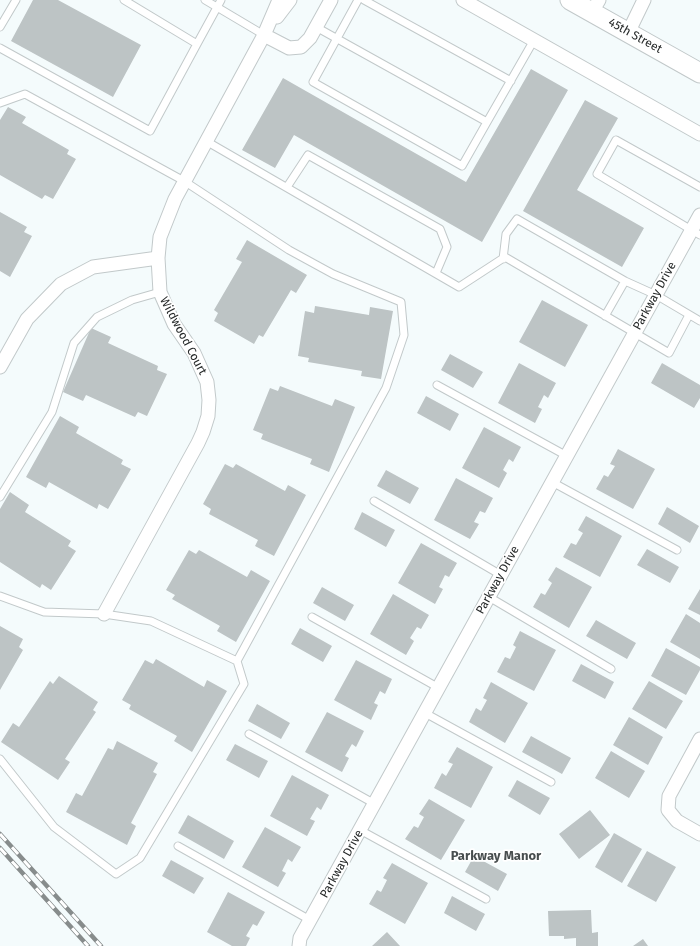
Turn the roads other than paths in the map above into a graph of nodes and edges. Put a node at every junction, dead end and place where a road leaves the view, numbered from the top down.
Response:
1 (16, 0) edge
2 (124, 0) edge
3 (205, 0) edge
4 (220, 0) edge
5 (279, 0) edge
6 (290, 0) edge
7 (331, 0) edge
8 (358, 0) edge
9 (364, 0) edge
10 (464, 0) edge
11 (570, 0) edge
12 (644, 0) edge
13 (595, 6) edge
14 (217, 7) junction
15 (0, 27) edge
16 (316, 27) junction
17 (628, 33) junction
18 (264, 35) junction
19 (337, 39) junction
20 (534, 40) junction
21 (197, 44) junction
22 (0, 48) edge
23 (700, 72) edge
24 (511, 81) junction
25 (0, 103) edge
26 (487, 122) junction
27 (700, 134) edge
28 (206, 141) junction
29 (184, 181) junction
30 (287, 187) junction
31 (700, 187) edge
32 (700, 215) edge
33 (696, 233) edge
34 (158, 258) junction
35 (503, 259) junction
36 (436, 274) junction
37 (625, 281) junction
38 (160, 292) junction
39 (656, 295) junction
40 (689, 315) junction
41 (605, 316) junction
42 (700, 321) edge
43 (634, 334) junction
44 (0, 367) edge
45 (437, 385) dead end
46 (567, 456) junction
47 (552, 482) junction
48 (0, 497) edge
49 (374, 501) dead end
50 (677, 550) dead end
51 (501, 575) junction
52 (0, 596) edge
53 (489, 597) junction
54 (104, 614) junction
55 (312, 617) dead end
56 (237, 662) junction
57 (611, 668) dead end
58 (438, 688) junction
59 (425, 713) junction
60 (249, 734) dead end
61 (700, 739) edge
62 (0, 759) edge
63 (551, 782) dead end
64 (374, 804) junction
65 (360, 830) junction
66 (700, 834) edge
67 (178, 846) dead end
68 (486, 899) dead end
69 (310, 920) junction
70 (299, 946) edge

1 - 15 lane
2 - 21 lane
3 - 14 lane
4 - 14 lane
5 - 18 street, Wildwood Court
6 - 18 street, Wildwood Court
7 - 16 street
8 - 19 lane
9 - 24 lane
10 - 20 street
11 - 13 main road, 45th Street
12 - 17 street
13 - 17 main road, 45th Street
14 - 18 lane
14 - 21 lane
16 - 18 street
16 - 19 lane
17 - 23 main road, 45th Street
18 - 28 street, Wildwood Court
19 - 26 lane
19 - 26 lane
20 - 24 lane
20 - 27 street
21 - 22 lane
24 - 26 lane
25 - 29 lane
28 - 29 street, Wildwood Court
28 - 30 lane
29 - 34 street, Wildwood Court
29 - 56 lane
30 - 36 lane
30 - 36 lane
31 - 33 lane
32 - 33 street, Parkway Drive
33 - 39 street, Parkway Drive
34 - 38 street, Wildwood Court
34 - 44 street
35 - 36 lane
35 - 37 lane
35 - 41 lane
37 - 39 lane
37 - 41 lane
38 - 48 lane
38 - 54 street, Wildwood Court
39 - 40 lane
39 - 43 street, Parkway Drive
40 - 42 lane
40 - 43 lane
41 - 43 lane
43 - 46 street, Parkway Drive
45 - 46 lane
46 - 47 street, Parkway Drive
47 - 50 lane
47 - 51 street, Parkway Drive
49 - 51 lane
51 - 53 street, Parkway Drive
52 - 54 lane
53 - 57 lane
53 - 58 street, Parkway Drive
54 - 56 lane
55 - 58 lane
56 - 62 lane
58 - 59 street, Parkway Drive
59 - 63 lane
59 - 64 street, Parkway Drive
60 - 64 lane
61 - 66 street
64 - 65 street, Parkway Drive
65 - 68 lane
65 - 69 street, Parkway Drive
67 - 69 lane
69 - 70 street, Parkway Drive

